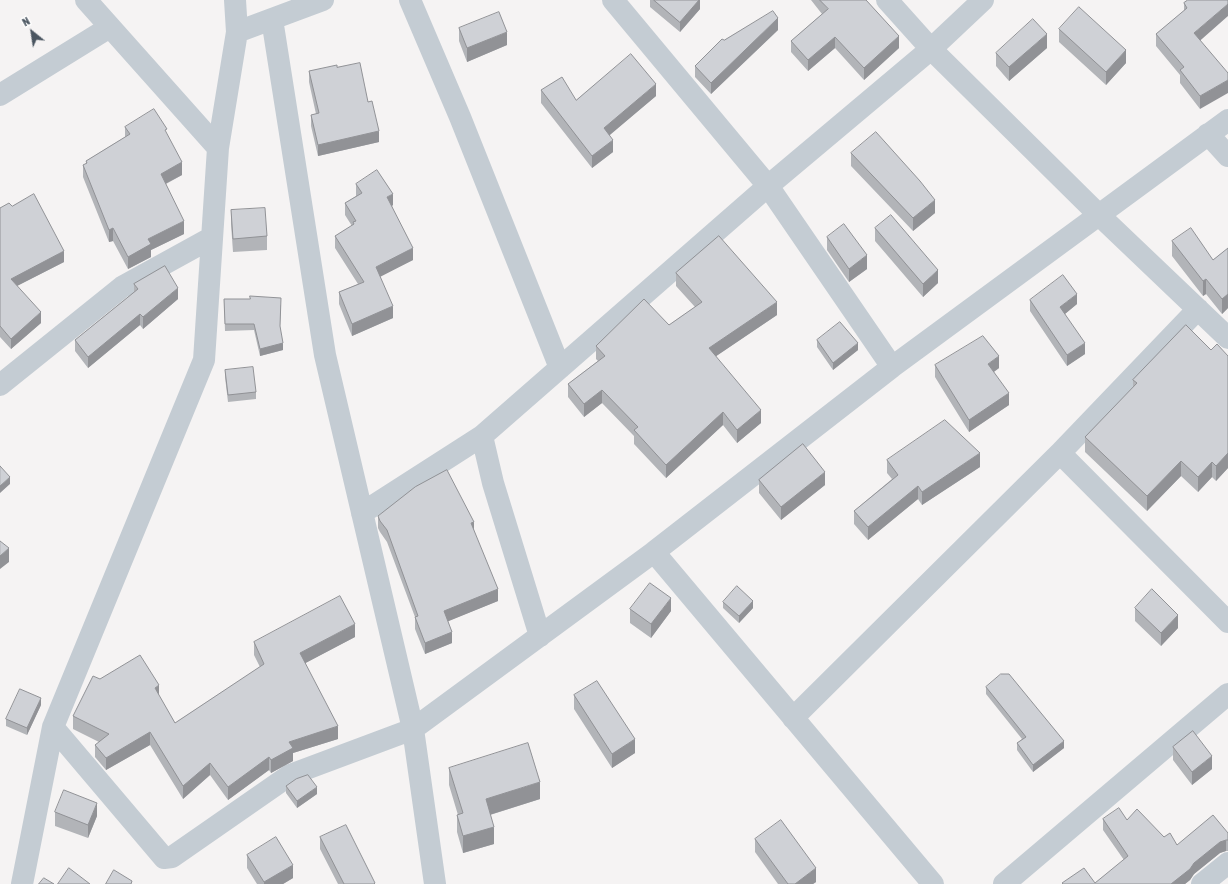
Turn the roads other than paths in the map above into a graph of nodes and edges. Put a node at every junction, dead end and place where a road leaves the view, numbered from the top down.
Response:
1 (86, 0) edge
2 (235, 0) edge
3 (323, 0) edge
4 (410, 0) edge
5 (613, 0) edge
6 (887, 0) edge
7 (983, 0) edge
8 (272, 19) junction
9 (110, 27) junction
10 (237, 32) junction
11 (931, 49) junction
12 (0, 95) edge
13 (1228, 120) edge
14 (1208, 134) junction
15 (218, 148) junction
16 (1228, 156) edge
17 (768, 186) junction
18 (1099, 215) junction
19 (211, 238) junction
20 (1198, 310) junction
21 (1228, 338) edge
22 (892, 367) junction
23 (560, 368) junction
24 (0, 385) edge
25 (482, 436) junction
26 (1060, 453) junction
27 (362, 513) junction
28 (654, 552) junction
29 (1228, 622) edge
30 (540, 636) junction
31 (1228, 694) edge
32 (793, 718) junction
33 (53, 727) junction
34 (413, 729) junction
35 (1228, 863) edge
36 (22, 884) edge
37 (435, 884) edge
38 (933, 884) edge
39 (1004, 884) edge
40 (1202, 884) edge

1 - 9 street
2 - 10 street
3 - 8 street
4 - 23 street
5 - 17 street
6 - 11 street
7 - 11 street
8 - 10 street
8 - 27 street
9 - 12 street
9 - 15 street
10 - 15 street
11 - 17 street
11 - 18 street
13 - 14 street
14 - 16 street
14 - 18 street
15 - 19 street
17 - 22 street
17 - 23 street
18 - 20 street
18 - 22 street
19 - 24 street
19 - 33 street
20 - 21 street
20 - 26 street
22 - 28 street
23 - 25 street
25 - 27 street
25 - 30 street
26 - 29 street
26 - 32 street
27 - 34 street
28 - 30 street
28 - 32 street
30 - 34 street
31 - 39 street
32 - 38 street
33 - 34 street
33 - 36 street
34 - 37 street
35 - 40 street

